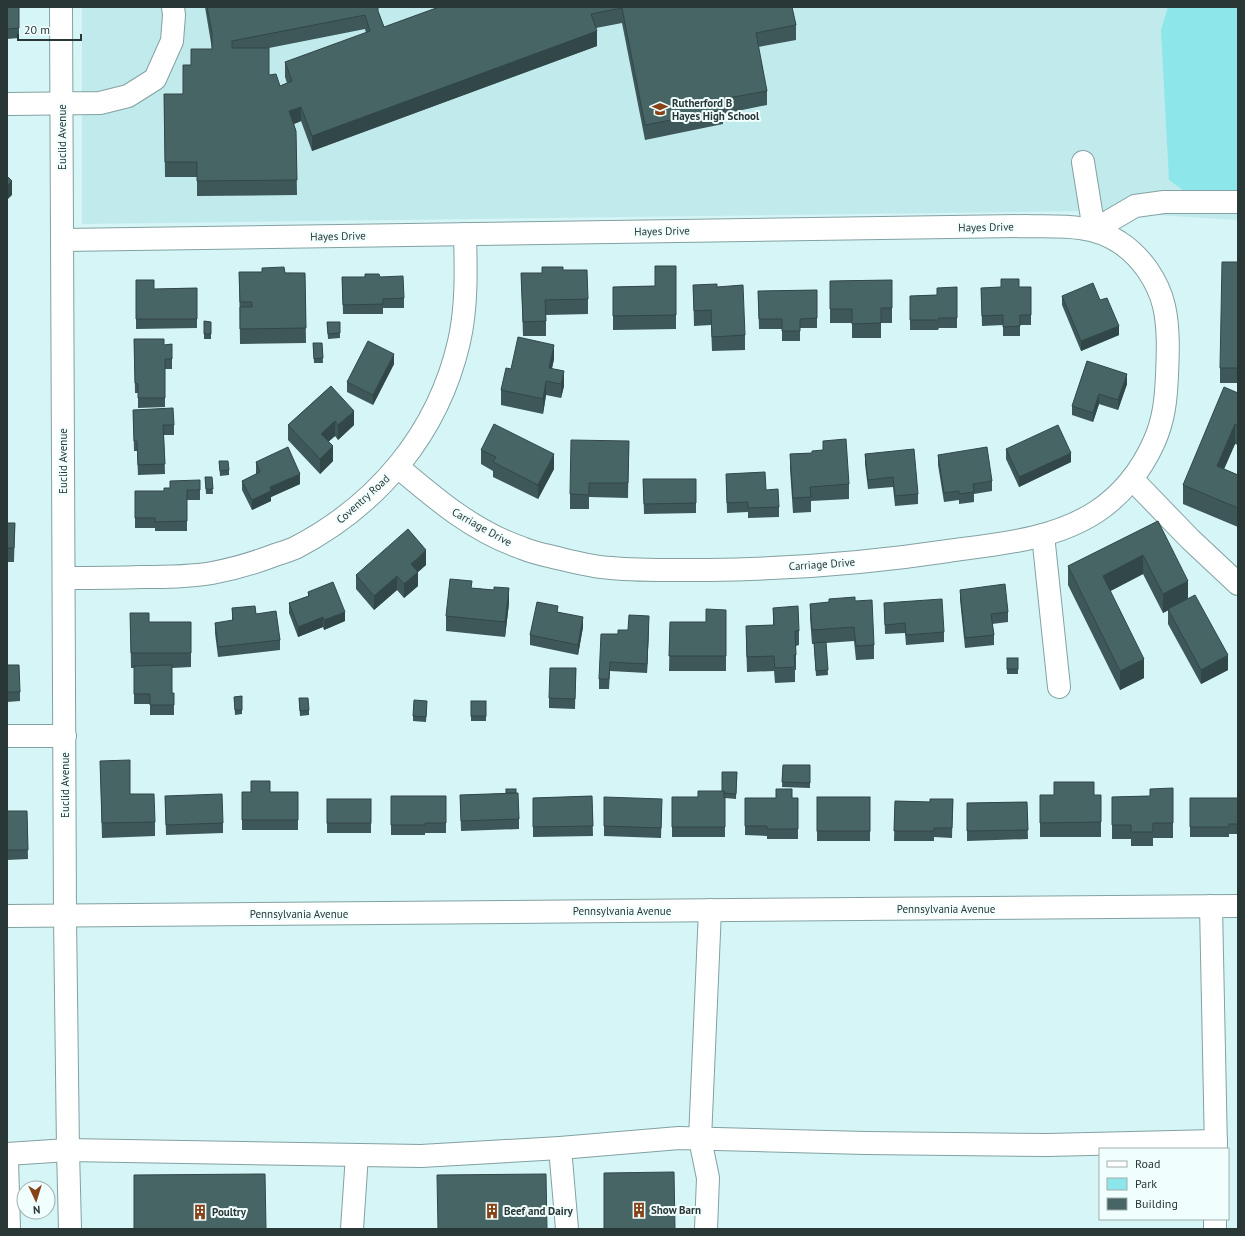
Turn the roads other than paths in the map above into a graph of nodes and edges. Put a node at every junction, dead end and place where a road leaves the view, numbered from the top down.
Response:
1 (61, 7) edge
2 (173, 7) edge
3 (62, 103) junction
4 (7, 104) edge
5 (1083, 162) dead end
6 (1238, 202) edge
7 (1094, 230) junction
8 (465, 234) junction
9 (62, 240) junction
10 (1167, 366) joint
11 (398, 467) junction
12 (1132, 479) junction
13 (1043, 535) junction
14 (64, 578) junction
15 (1238, 584) edge
16 (1060, 687) dead end
17 (7, 736) edge
18 (65, 736) junction
19 (1211, 906) junction
20 (1238, 906) edge
21 (710, 910) junction
22 (7, 916) edge
23 (65, 916) junction
24 (700, 1139) junction
25 (1216, 1145) edge
26 (560, 1148) junction
27 (68, 1150) junction
28 (7, 1154) edge
29 (357, 1155) junction
30 (7, 1160) edge
31 (9, 1229) edge
32 (70, 1229) edge
33 (352, 1229) edge
34 (567, 1229) edge
35 (706, 1229) edge

1 - 3 street, Euclid Avenue
2 - 3 street
3 - 4 street
3 - 9 street, Euclid Avenue
5 - 7 street
6 - 7 street
7 - 8 street, Hayes Drive
7 - 10 street, Hayes Drive
8 - 9 street, Hayes Drive
8 - 11 street, Coventry Road
9 - 14 street, Euclid Avenue
10 - 12 street, Carriage Drive
11 - 13 street, Carriage Drive
11 - 14 street, Coventry Road
12 - 13 street, Carriage Drive
12 - 15 street
13 - 16 street
14 - 18 street, Euclid Avenue
17 - 18 street
18 - 23 street, Euclid Avenue
19 - 20 street, Pennsylvania Avenue
19 - 21 street, Pennsylvania Avenue
19 - 25 street
21 - 23 street, Pennsylvania Avenue
21 - 24 street
22 - 23 street, Pennsylvania Avenue
23 - 27 street, Euclid Avenue
24 - 25 street
24 - 26 street
24 - 35 street
26 - 29 street
26 - 34 street
27 - 28 street
27 - 29 street
27 - 32 street, Euclid Avenue
29 - 33 street
30 - 31 street

